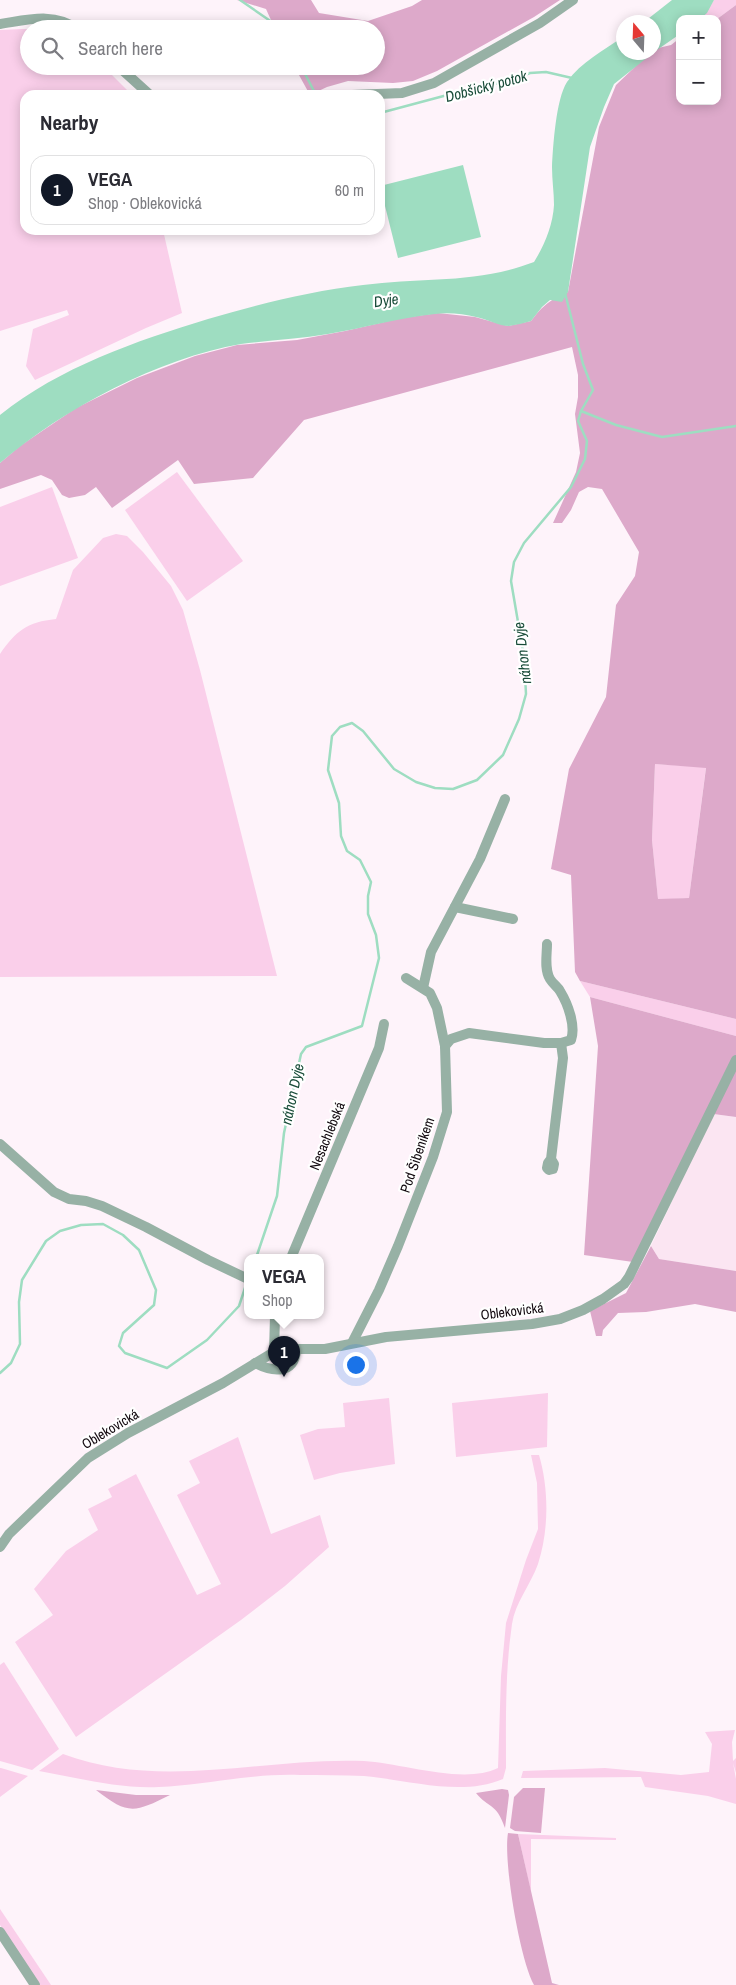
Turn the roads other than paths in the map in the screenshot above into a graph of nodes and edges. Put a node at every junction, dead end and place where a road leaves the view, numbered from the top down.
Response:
1 (573, 0) edge
2 (26, 20) edge
3 (59, 20) edge
4 (20, 21) edge
5 (0, 24) edge
6 (128, 75) edge
7 (144, 90) edge
8 (385, 94) edge
9 (505, 800) dead end
10 (455, 907) junction
11 (513, 919) dead end
12 (547, 944) dead end
13 (406, 978) dead end
14 (422, 988) junction
15 (384, 1024) dead end
16 (561, 1043) junction
17 (445, 1046) junction
18 (736, 1060) edge
19 (0, 1144) edge
20 (551, 1159) dead end
21 (294, 1254) edge
22 (244, 1277) edge
23 (275, 1319) edge
24 (352, 1343) junction
25 (296, 1350) junction
26 (274, 1352) junction
27 (256, 1363) junction
28 (0, 1546) edge
29 (0, 1932) edge
30 (35, 1985) edge

1 - 8 street
2 - 3 street
4 - 5 street
6 - 7 street
9 - 10 street
10 - 11 street
10 - 14 street
12 - 16 street
13 - 14 street, Pod Šibeníkem
14 - 17 street, Pod Šibeníkem
15 - 21 street, Nesachlebská
16 - 17 street
16 - 20 street
17 - 24 street, Pod Šibeníkem
18 - 24 street, Oblekovická
19 - 22 street
23 - 26 street
24 - 25 street, Oblekovická
25 - 26 street, Oblekovická
25 - 27 street
26 - 27 street, Oblekovická
27 - 28 street, Oblekovická
29 - 30 street

